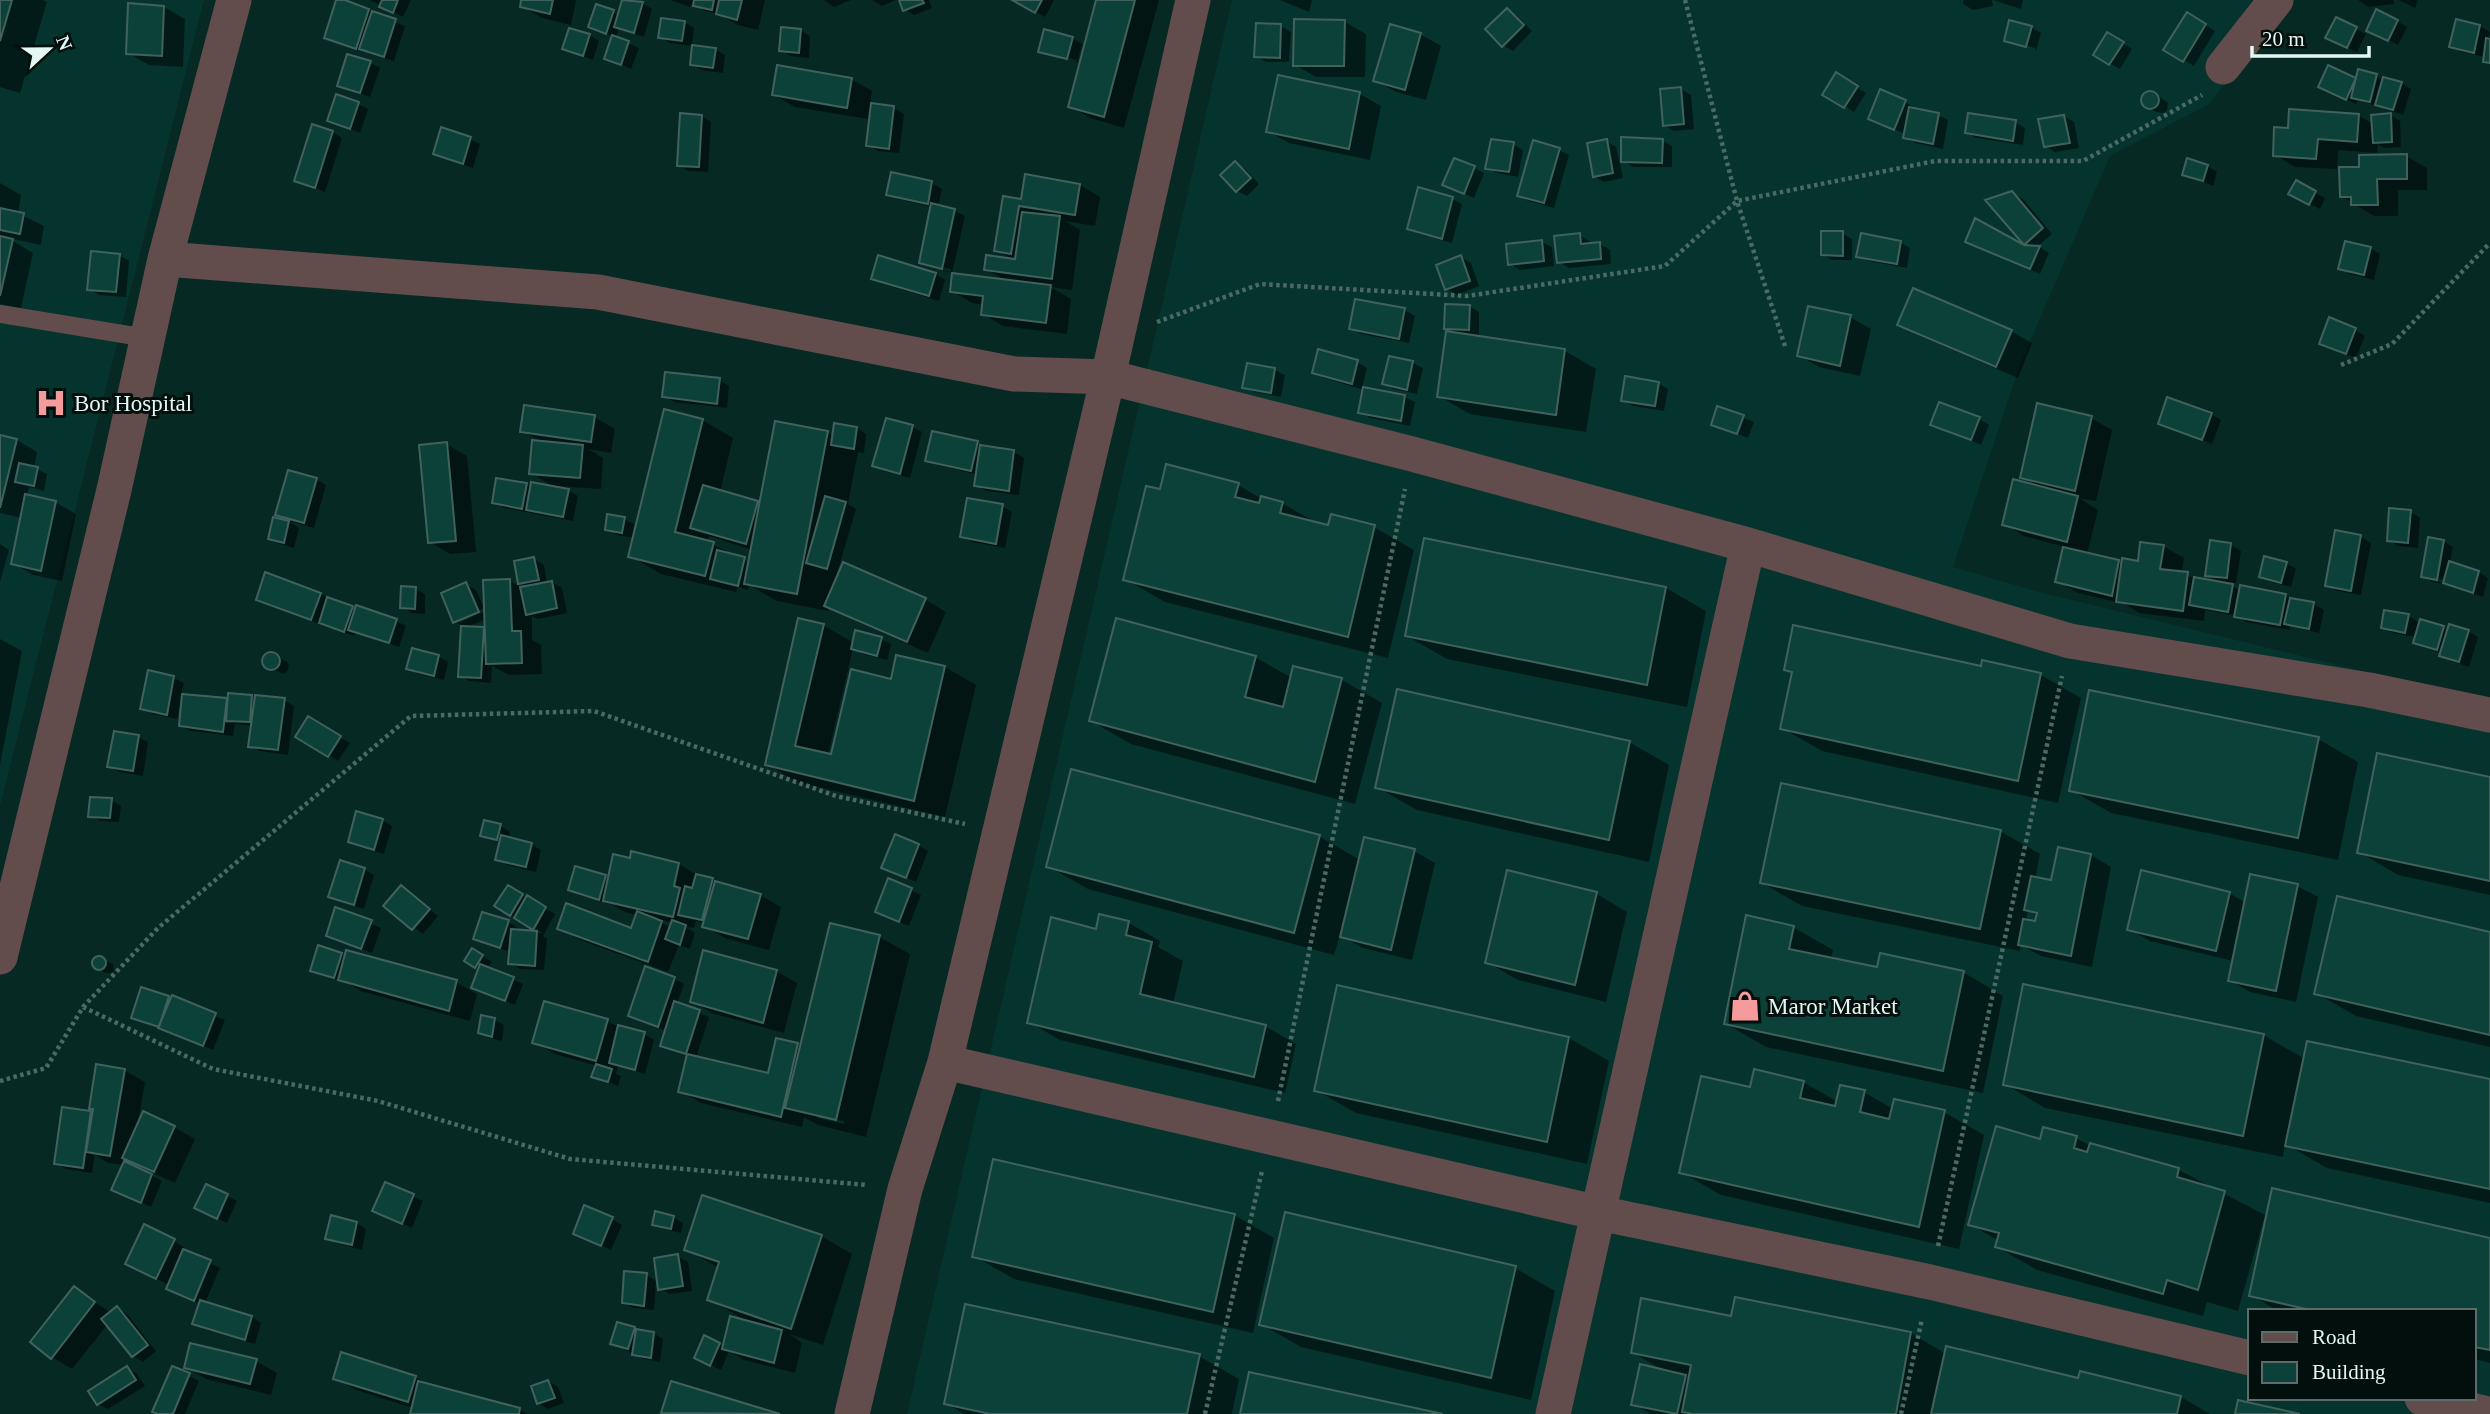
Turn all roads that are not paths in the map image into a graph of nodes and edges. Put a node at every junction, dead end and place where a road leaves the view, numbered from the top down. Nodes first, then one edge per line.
1 (234, 0) edge
2 (1194, 0) edge
3 (2276, 0) edge
4 (2223, 67) road end
5 (165, 259) junction
6 (0, 314) edge
7 (147, 338) junction
8 (1108, 377) junction
9 (1748, 545) junction
10 (2490, 715) edge
11 (0, 957) edge
12 (945, 1062) junction
13 (1599, 1213) junction
14 (2248, 1358) edge
15 (2430, 1400) edge
16 (852, 1414) edge
17 (1553, 1414) edge
18 (2488, 1414) edge

1 - 5 street
2 - 8 street
3 - 4 street
5 - 7 street
5 - 8 street
6 - 7 lane
7 - 11 street
8 - 9 street
8 - 12 street
9 - 10 street
9 - 13 street
12 - 13 street
12 - 16 street
13 - 14 street
13 - 17 street
15 - 18 street

